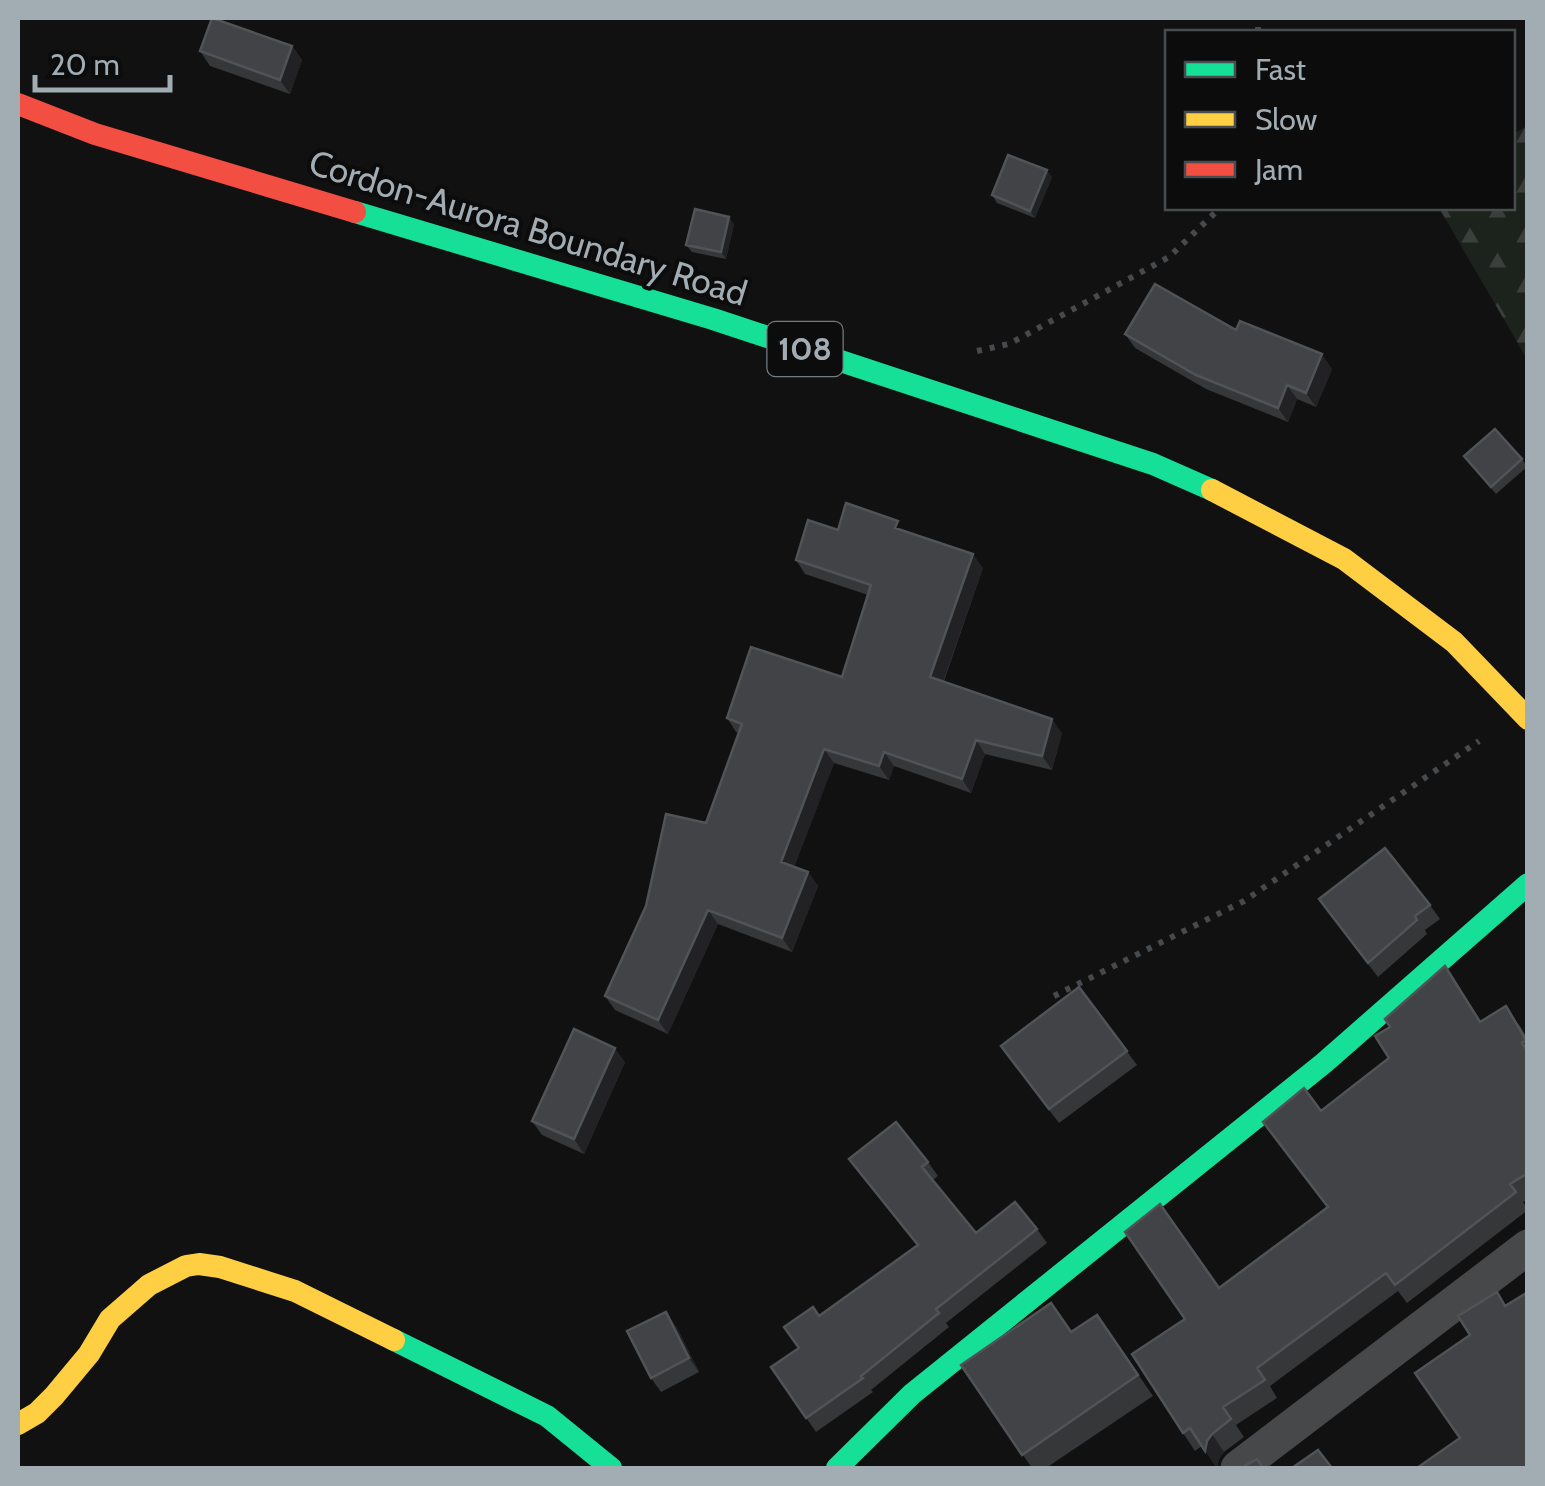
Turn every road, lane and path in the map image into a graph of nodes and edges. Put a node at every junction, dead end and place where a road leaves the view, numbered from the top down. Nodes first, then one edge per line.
1 (18, 104) edge
2 (1218, 210) edge
3 (972, 352) dead end
4 (1524, 716) edge
5 (1528, 884) edge
6 (1054, 996) dead end
7 (1528, 1247) edge
8 (18, 1424) edge
9 (611, 1468) edge
10 (838, 1468) edge
11 (1238, 1468) edge

1 - 4 main road, Cordon-Aurora Boundary Road / 108
2 - 3 path
4 - 6 path
5 - 10 main road
7 - 11 street
8 - 9 main road

